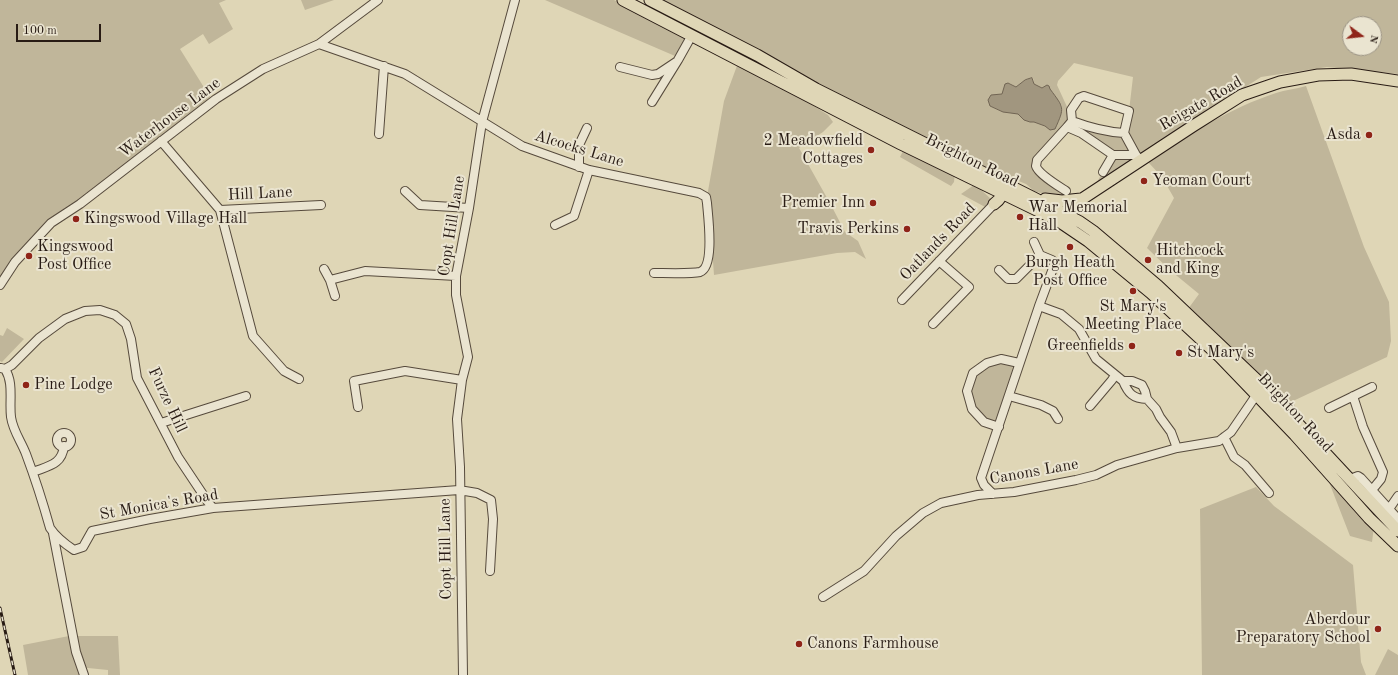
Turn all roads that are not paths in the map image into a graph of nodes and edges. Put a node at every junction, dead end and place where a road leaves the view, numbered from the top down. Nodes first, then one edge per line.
1 (378, 0) edge
2 (515, 0) edge
3 (623, 0) edge
4 (650, 0) edge
5 (692, 35) junction
6 (319, 44) junction
7 (678, 60) junction
8 (384, 66) junction
9 (620, 67) dead end
10 (1398, 81) edge
11 (652, 102) dead end
12 (482, 122) junction
13 (1069, 124) junction
14 (587, 128) dead end
15 (1083, 129) junction
16 (1124, 133) junction
17 (379, 134) dead end
18 (160, 141) junction
19 (1113, 155) junction
20 (1138, 157) junction
21 (579, 167) junction
22 (589, 170) junction
23 (1103, 172) dead end
24 (1001, 182) junction
25 (986, 186) junction
26 (406, 191) dead end
27 (1066, 191) dead end
28 (1003, 193) junction
29 (1034, 198) junction
30 (1082, 199) junction
31 (994, 204) junction
32 (321, 205) dead end
33 (470, 208) junction
34 (220, 210) junction
35 (1062, 219) junction
36 (1080, 222) junction
37 (554, 225) dead end
38 (1034, 242) dead end
39 (1040, 255) junction
40 (939, 261) junction
41 (324, 269) dead end
42 (998, 270) dead end
43 (654, 273) dead end
44 (456, 276) junction
45 (330, 280) junction
46 (0, 285) edge
47 (335, 296) dead end
48 (902, 300) dead end
49 (1039, 306) junction
50 (933, 324) dead end
51 (1019, 363) junction
52 (2, 368) edge
53 (1115, 375) junction
54 (300, 379) dead end
55 (462, 380) junction
56 (1122, 381) junction
57 (1372, 387) dead end
58 (1260, 391) junction
59 (246, 396) dead end
60 (1009, 396) junction
61 (1353, 396) junction
62 (1147, 399) junction
63 (1090, 406) dead end
64 (358, 407) dead end
65 (1330, 408) dead end
66 (1058, 419) dead end
67 (161, 423) junction
68 (999, 427) junction
69 (1224, 437) junction
70 (64, 446) dead end
71 (1177, 448) junction
72 (33, 472) junction
73 (981, 478) junction
74 (1350, 479) junction
75 (459, 490) junction
76 (1372, 490) junction
77 (1269, 493) dead end
78 (993, 494) junction
79 (978, 495) junction
80 (1398, 496) edge
81 (213, 508) junction
82 (1388, 509) junction
83 (1398, 519) edge
84 (1398, 531) edge
85 (53, 533) junction
86 (1398, 546) edge
87 (490, 571) dead end
88 (823, 597) dead end
89 (84, 675) edge
90 (463, 675) edge

1 - 6 street, Waterhouse Lane
2 - 12 street, Copt Hill Lane
3 - 5 highway, Brighton Road
4 - 24 highway, Brighton Road
5 - 7 street
5 - 25 highway, Brighton Road
6 - 8 street, Alcocks Lane
6 - 18 street, Waterhouse Lane
7 - 9 street
7 - 11 street
8 - 12 street, Alcocks Lane
8 - 17 street
10 - 20 highway, Reigate Road
12 - 21 street, Alcocks Lane
12 - 33 street, Copt Hill Lane
13 - 15 street
13 - 16 street
13 - 27 street
14 - 21 street
15 - 16 street
15 - 19 street
16 - 20 street
18 - 34 street, Hill Lane
18 - 46 street, Waterhouse Lane
19 - 20 street
19 - 23 street
20 - 30 highway, Reigate Road
21 - 22 street, Alcocks Lane
22 - 37 street
22 - 43 street, Alcocks Lane
24 - 28 highway
24 - 29 highway, Brighton Road
25 - 28 highway, Brighton Road
25 - 31 highway
26 - 33 street
28 - 31 highway
28 - 35 highway, Brighton Road
29 - 30 highway
29 - 35 highway, Brighton Road
30 - 35 highway, Reigate Road
30 - 36 highway
31 - 40 street, Oatlands Road
32 - 34 street, Hill Lane
33 - 44 street, Copt Hill Lane
34 - 54 street
35 - 36 highway, Brighton Road
35 - 58 highway, Brighton Road
36 - 58 highway, Brighton Road
38 - 39 street
39 - 42 street
39 - 49 street
40 - 48 street, Oatlands Road
40 - 50 street
41 - 45 street
44 - 45 street
44 - 55 street, Copt Hill Lane
45 - 47 street
49 - 51 street
49 - 53 street
51 - 60 street
51 - 68 street
52 - 67 street, Furze Hill
52 - 72 street, St Monica's Road
53 - 56 street
53 - 63 street
55 - 64 street
55 - 75 street, Copt Hill Lane
56 - 62 street
56 - 62 street
57 - 61 street
58 - 69 street, Canons Lane
58 - 74 highway, Brighton Road
58 - 86 highway, Brighton Road
59 - 67 street
60 - 66 street
60 - 68 street
61 - 65 street
61 - 76 street
62 - 71 street
67 - 81 street, Furze Hill
68 - 73 street
69 - 71 street, Canons Lane
69 - 77 street
70 - 72 street
71 - 78 street, Canons Lane
72 - 85 street, St Monica's Road
73 - 78 street
73 - 79 street
74 - 76 street
74 - 84 highway, Brighton Road
75 - 81 street, St Monica's Road
75 - 87 street, St Monica's Road
75 - 90 street, Copt Hill Lane
76 - 82 street
78 - 79 street, Canons Lane
79 - 88 street, Canons Lane
80 - 82 street
81 - 85 street, St Monica's Road
82 - 83 street
85 - 89 street

